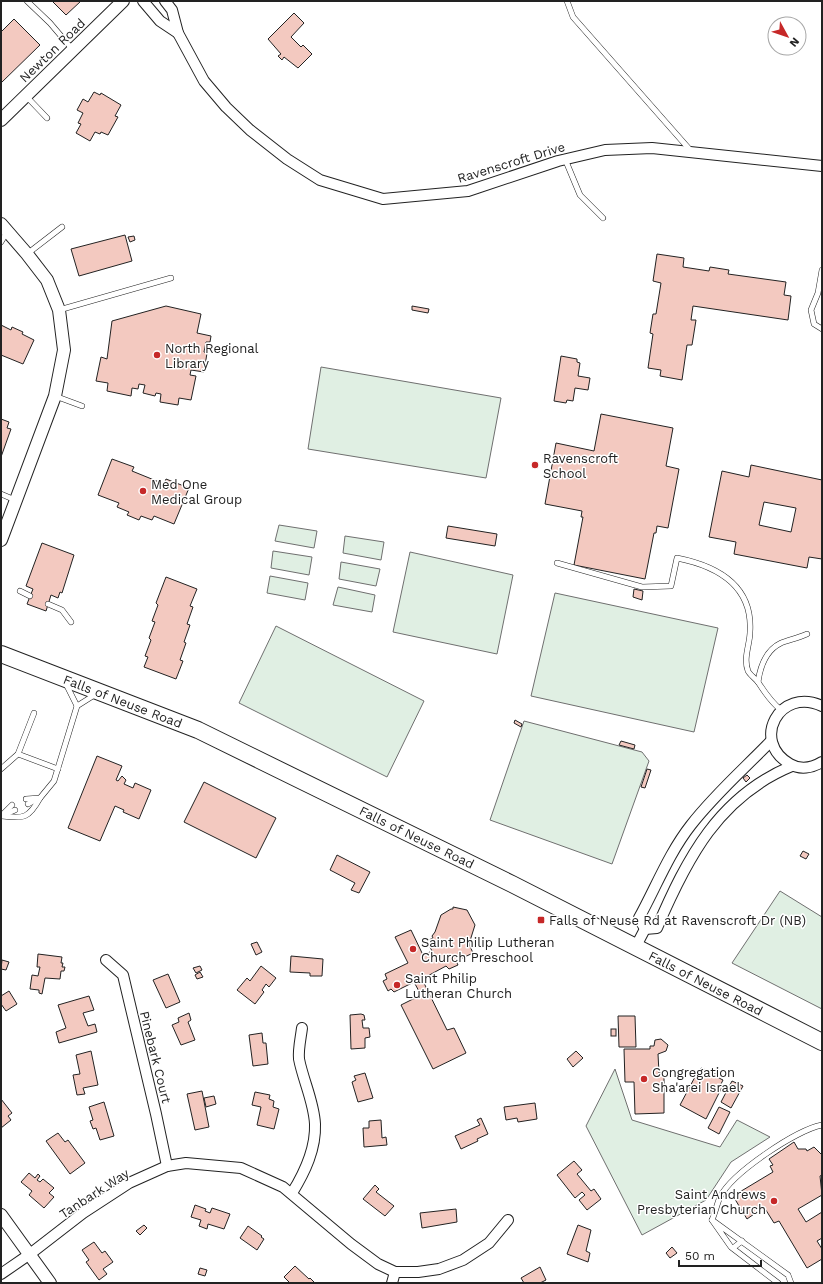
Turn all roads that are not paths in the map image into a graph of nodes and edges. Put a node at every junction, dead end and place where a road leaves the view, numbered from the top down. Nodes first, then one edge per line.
1 (27, 1) edge
2 (123, 1) edge
3 (143, 1) edge
4 (165, 1) edge
5 (567, 1) edge
6 (178, 33) junction
7 (73, 50) junction
8 (26, 96) junction
9 (47, 118) dead end
10 (1, 120) edge
11 (691, 152) junction
12 (565, 159) junction
13 (822, 166) edge
14 (603, 218) dead end
15 (62, 227) dead end
16 (4, 228) edge
17 (1, 242) edge
18 (27, 254) junction
19 (822, 270) edge
20 (172, 278) dead end
21 (59, 310) junction
22 (822, 330) edge
23 (55, 396) junction
24 (82, 406) dead end
25 (1, 494) edge
26 (16, 500) junction
27 (2, 537) edge
28 (557, 563) dead end
29 (20, 591) dead end
30 (30, 596) dead end
31 (48, 604) dead end
32 (71, 622) dead end
33 (807, 634) dead end
34 (1, 654) edge
35 (63, 678) junction
36 (758, 682) junction
37 (100, 692) junction
38 (77, 706) junction
39 (822, 706) edge
40 (781, 710) junction
41 (34, 713) dead end
42 (771, 741) junction
43 (18, 754) junction
44 (822, 762) edge
45 (792, 766) junction
46 (1, 769) edge
47 (58, 769) junction
48 (728, 784) junction
49 (740, 797) junction
50 (40, 798) junction
51 (27, 801) dead end
52 (14, 808) dead end
53 (1, 816) edge
54 (645, 929) junction
55 (635, 948) junction
56 (106, 960) dead end
57 (302, 1028) dead end
58 (822, 1042) edge
59 (822, 1125) edge
60 (167, 1166) junction
61 (292, 1193) junction
62 (1, 1215) edge
63 (508, 1220) dead end
64 (712, 1220) junction
65 (742, 1241) junction
66 (732, 1248) junction
67 (30, 1254) junction
68 (396, 1272) junction
69 (1, 1274) edge
70 (50, 1283) edge
71 (392, 1283) edge
72 (778, 1283) edge
73 (791, 1283) edge

1 - 7 lane
2 - 7 street, Newton Road
3 - 6 street, Ravenscroft Drive
4 - 6 street, Ravenscroft Drive
5 - 11 lane
6 - 12 street, Ravenscroft Drive
7 - 8 street, Newton Road
8 - 9 lane
8 - 10 street, Newton Road
11 - 12 street, Ravenscroft Drive
11 - 13 street, Ravenscroft Drive
12 - 14 lane
15 - 18 lane
16 - 17 lane
16 - 18 street
18 - 21 street
19 - 22 lane
20 - 21 lane
21 - 23 street
23 - 24 lane
23 - 26 street
25 - 26 lane
26 - 27 street
28 - 36 lane
29 - 30 lane
31 - 32 lane
33 - 36 lane
34 - 35 main road, Falls of Neuse Road
35 - 37 main road, Falls of Neuse Road
35 - 38 lane
36 - 40 lane
37 - 38 lane
37 - 55 main road, Falls of Neuse Road
38 - 47 lane
39 - 40 street
40 - 42 street
41 - 43 lane
42 - 45 street
42 - 48 street
43 - 46 lane
43 - 47 lane
44 - 45 street
45 - 49 street
47 - 50 lane
48 - 49 street
48 - 54 street
49 - 54 street
50 - 51 lane
50 - 53 lane
52 - 53 lane
54 - 55 street
55 - 58 main road, Falls of Neuse Road
56 - 60 street, Pinebark Court
57 - 61 street
59 - 64 lane
60 - 61 street, Tanbark Way
60 - 67 street, Tanbark Way
61 - 68 street, Tanbark Way
62 - 67 street
63 - 68 street, Tanbark Way
64 - 65 lane
64 - 66 lane
65 - 66 lane
65 - 73 lane
66 - 72 lane
67 - 69 street, Tanbark Way
67 - 70 street
68 - 71 street

